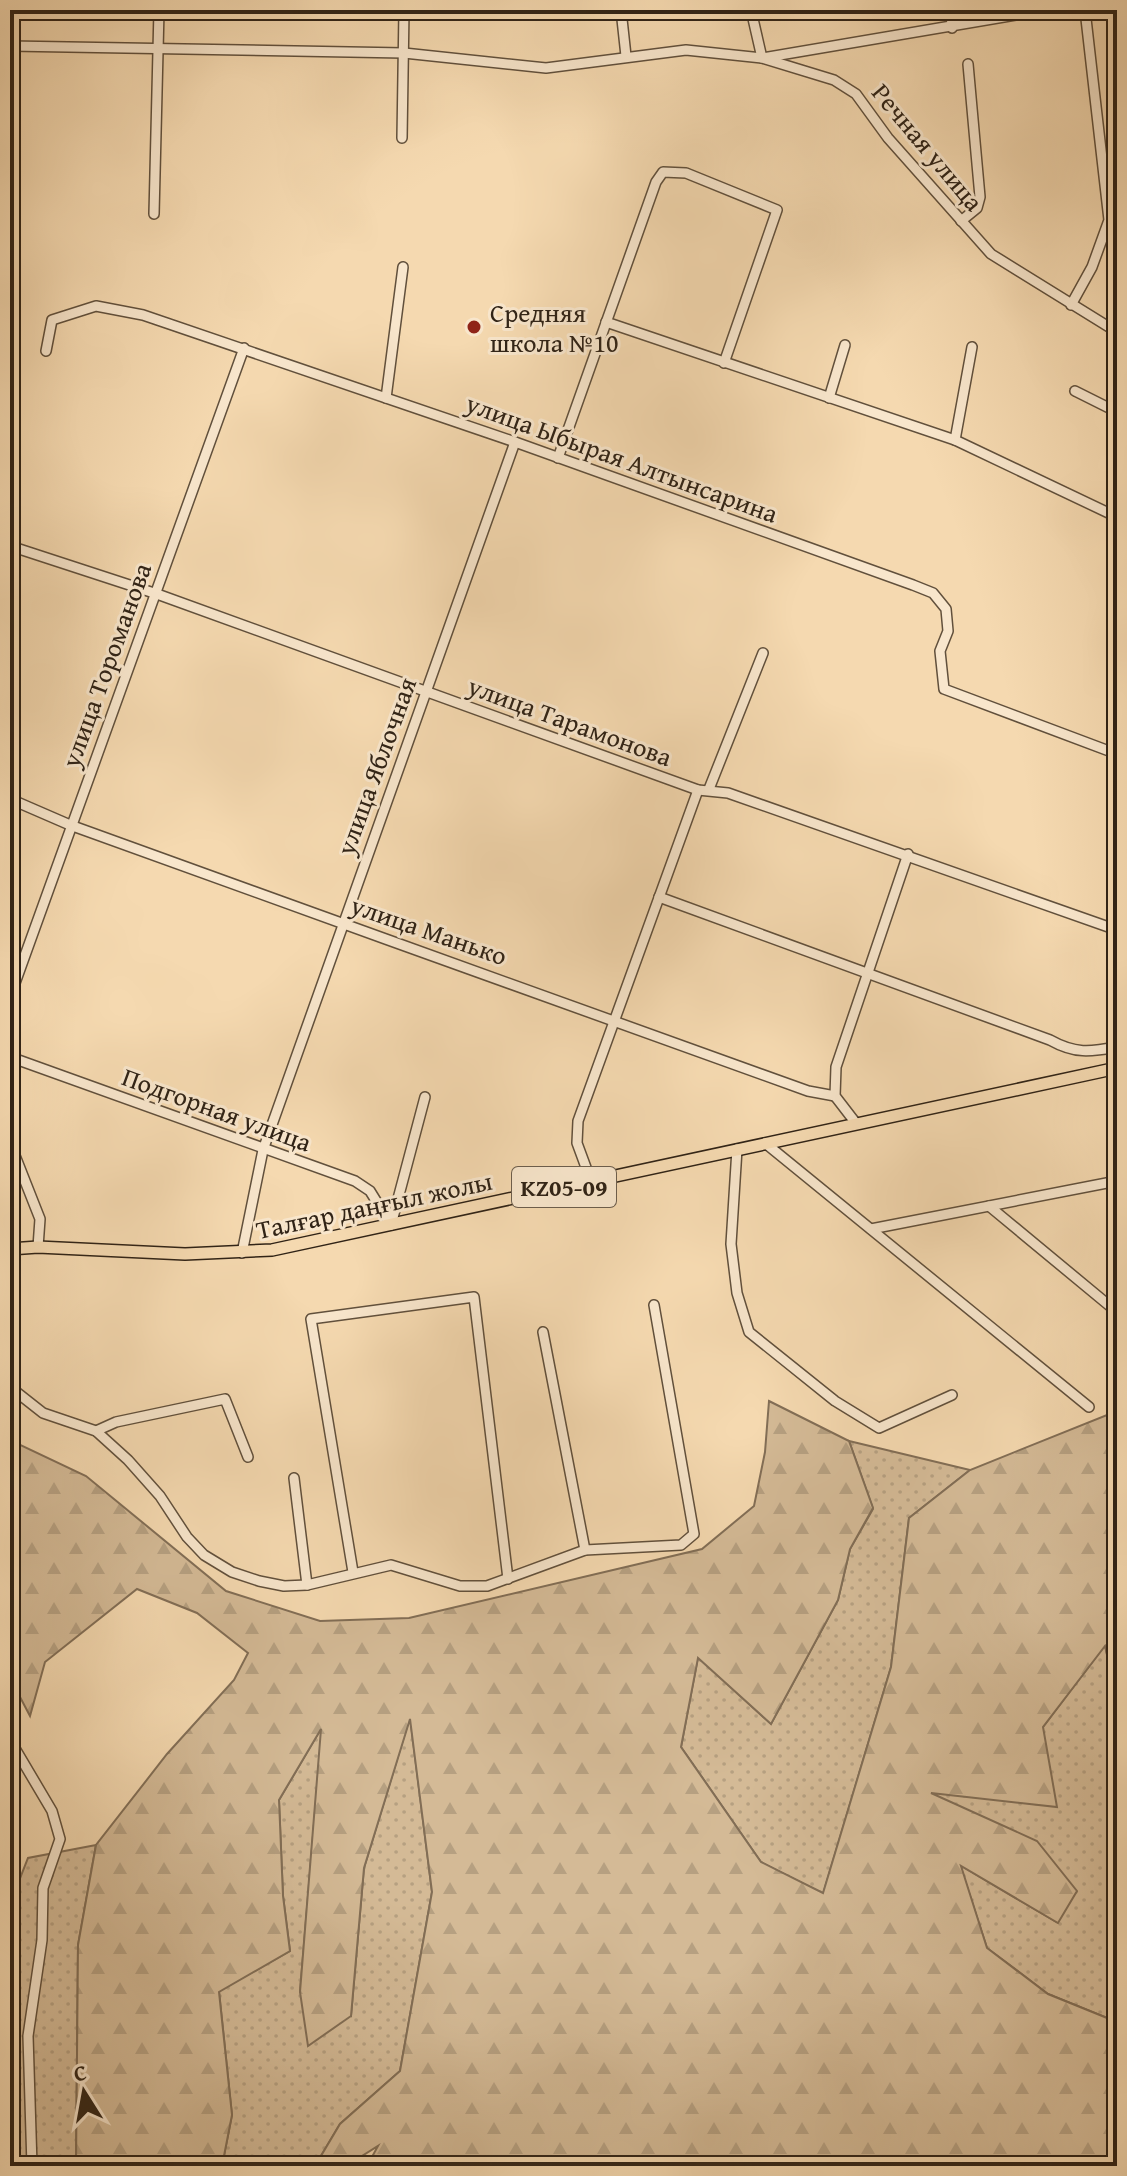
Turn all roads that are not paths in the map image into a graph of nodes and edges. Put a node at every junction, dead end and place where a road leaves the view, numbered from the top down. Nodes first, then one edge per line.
1 (159, 10) edge
2 (404, 10) edge
3 (621, 10) edge
4 (751, 10) edge
5 (951, 10) edge
6 (1045, 10) edge
7 (1085, 10) edge
8 (952, 28) junction
9 (10, 46) edge
10 (158, 48) junction
11 (404, 53) junction
12 (626, 56) junction
13 (762, 58) junction
14 (968, 64) dead end
15 (402, 138) dead end
16 (154, 214) dead end
17 (961, 221) junction
18 (403, 267) dead end
19 (1071, 305) junction
20 (606, 322) junction
21 (1117, 332) edge
22 (845, 345) dead end
23 (972, 347) dead end
24 (244, 348) junction
25 (46, 351) dead end
26 (724, 363) junction
27 (1075, 391) dead end
28 (386, 398) junction
29 (829, 398) junction
30 (1117, 412) edge
31 (955, 440) junction
32 (515, 442) junction
33 (558, 458) junction
34 (1117, 517) edge
35 (10, 546) edge
36 (157, 594) junction
37 (763, 653) dead end
38 (426, 692) junction
39 (1117, 754) edge
40 (709, 789) junction
41 (698, 790) junction
42 (10, 799) edge
43 (70, 825) junction
44 (908, 854) junction
45 (659, 897) junction
46 (342, 923) junction
47 (1117, 930) edge
48 (865, 974) junction
49 (10, 997) edge
50 (614, 1022) junction
51 (1117, 1047) edge
52 (10, 1057) edge
53 (1117, 1068) edge
54 (835, 1096) junction
55 (425, 1097) dead end
56 (855, 1122) junction
57 (10, 1143) edge
58 (765, 1143) junction
59 (737, 1149) junction
60 (263, 1150) junction
61 (591, 1181) junction
62 (1117, 1181) edge
63 (1104, 1184) junction
64 (1117, 1194) edge
65 (989, 1206) junction
66 (391, 1225) junction
67 (871, 1229) junction
68 (38, 1247) junction
69 (10, 1249) edge
70 (242, 1253) junction
71 (654, 1305) dead end
72 (1117, 1312) edge
73 (543, 1332) dead end
74 (10, 1387) edge
75 (952, 1395) dead end
76 (1089, 1407) dead end
77 (96, 1431) junction
78 (248, 1457) dead end
79 (294, 1478) dead end
80 (585, 1550) junction
81 (353, 1572) junction
82 (508, 1579) junction
83 (307, 1585) junction
84 (10, 1740) edge
85 (32, 2166) edge

1 - 10 street
2 - 11 street
3 - 12 street
4 - 13 street
5 - 8 street
6 - 8 street
7 - 19 street
8 - 13 street
9 - 10 street, Речная улица
10 - 11 street, Речная улица
10 - 16 street
11 - 12 street, Речная улица
11 - 15 street
12 - 13 street, Речная улица
13 - 17 street, Речная улица
14 - 17 street
17 - 19 street, Речная улица
18 - 28 street
19 - 21 street, Речная улица
20 - 26 street
20 - 26 street
20 - 33 street
22 - 29 street
23 - 31 street
24 - 25 street, улица Ыбырая Алтынсарина
24 - 28 street, улица Ыбырая Алтынсарина
24 - 36 street, улица Тороманова
26 - 29 street
27 - 30 street
28 - 32 street, улица Ыбырая Алтынсарина
29 - 31 street
31 - 34 street
32 - 33 street, улица Ыбырая Алтынсарина
32 - 38 street, улица Яблочная
33 - 39 street, улица Ыбырая Алтынсарина
35 - 36 street, улица Тарамонова
36 - 38 street, улица Тарамонова
36 - 43 street, улица Тороманова
37 - 40 street
38 - 41 street, улица Тарамонова
38 - 46 street, улица Яблочная
40 - 41 street, улица Тарамонова
40 - 44 street, улица Тарамонова
41 - 45 street
42 - 43 street, улица Манько
43 - 46 street, улица Манько
43 - 49 street, улица Тороманова
44 - 47 street, улица Тарамонова
44 - 48 street
45 - 48 street
45 - 50 street
46 - 50 street, улица Манько
46 - 60 street, улица Яблочная
48 - 51 street
48 - 54 street
50 - 54 street, улица Манько
50 - 61 street
52 - 60 street, Подгорная улица
53 - 56 main road, Талғар даңғыл жолы / KZ05-09
54 - 56 street
55 - 66 street
56 - 58 main road, Талғар даңғыл жолы / KZ05-09
57 - 68 street
58 - 59 main road, Талғар даңғыл жолы / KZ05-09
58 - 67 street
59 - 61 main road, Талғар даңғыл жолы / KZ05-09
59 - 75 street
60 - 66 street, Подгорная улица
60 - 70 street, улица Яблочная
61 - 66 main road, Талғар даңғыл жолы / KZ05-09
62 - 63 street
63 - 64 street
63 - 65 street
65 - 67 street
65 - 72 street
66 - 70 main road, Талғар даңғыл жолы / KZ05-09
67 - 76 street
68 - 69 main road, Талғар даңғыл жолы / KZ05-09
68 - 70 main road, Талғар даңғыл жолы / KZ05-09
71 - 80 street
73 - 80 street
74 - 77 street
77 - 78 street
77 - 83 street
79 - 83 street
80 - 82 street
81 - 82 street
81 - 82 street
81 - 83 street
84 - 85 street

